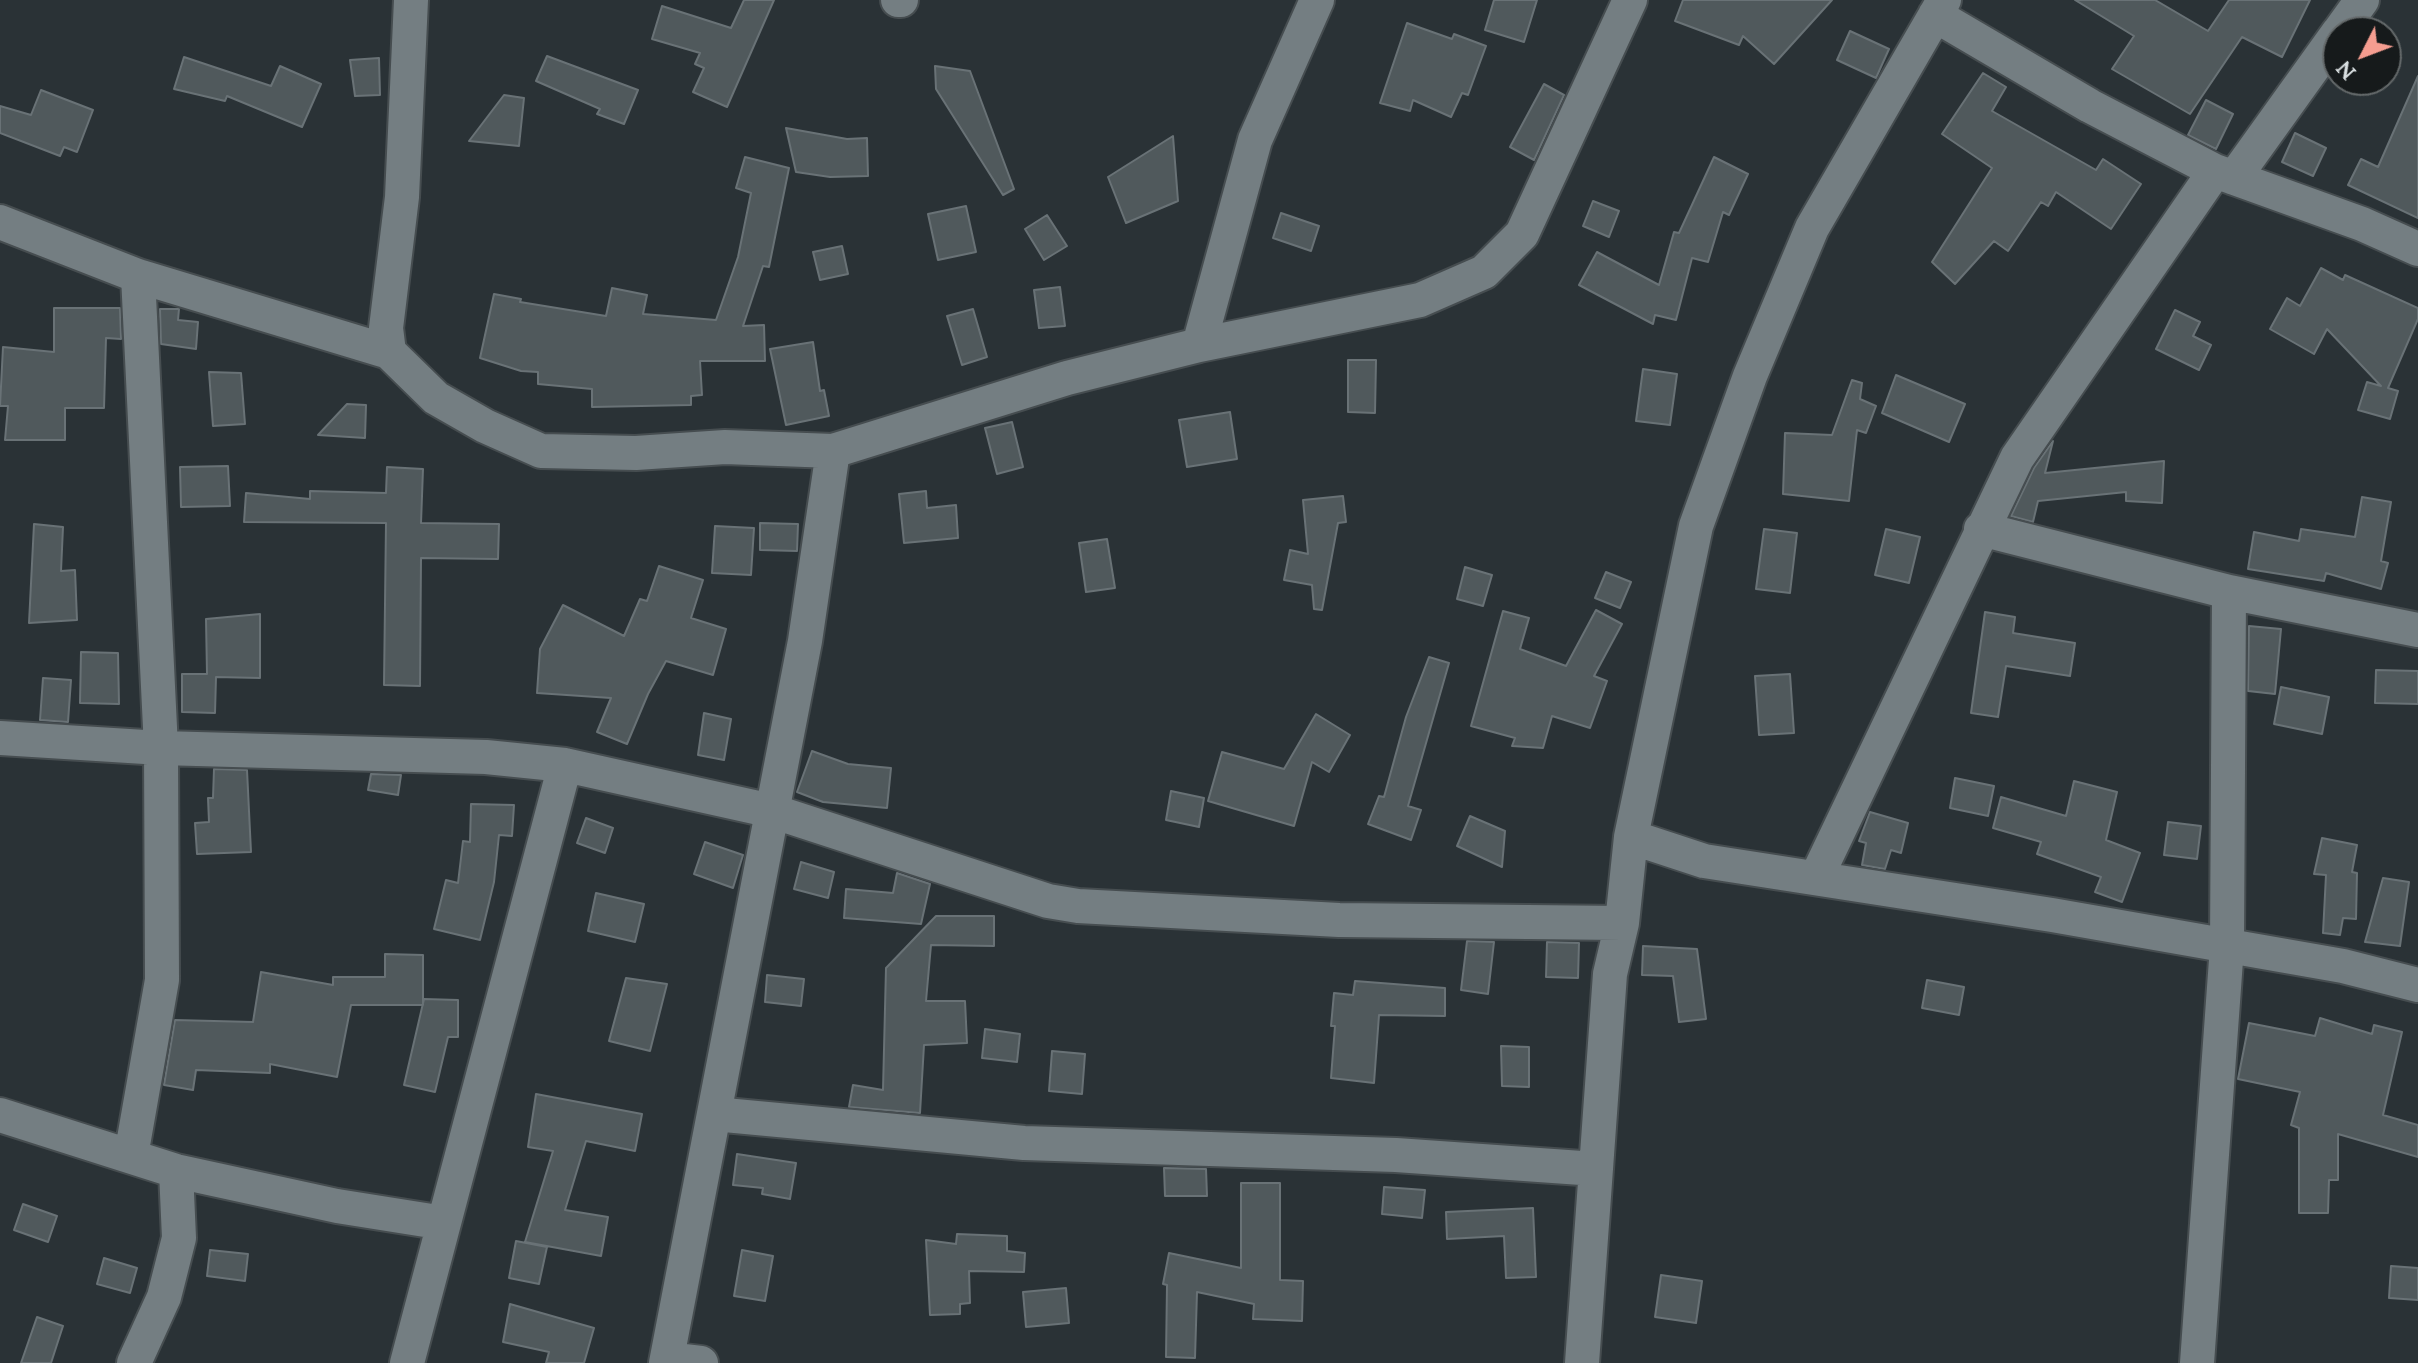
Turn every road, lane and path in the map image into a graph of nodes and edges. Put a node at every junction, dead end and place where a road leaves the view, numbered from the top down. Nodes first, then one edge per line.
1 (411, 0) edge
2 (1317, 0) edge
3 (1630, 0) edge
4 (1940, 8) edge
5 (2322, 52) edge
6 (2225, 175) junction
7 (0, 222) edge
8 (2418, 249) edge
9 (138, 276) junction
10 (1199, 345) junction
11 (389, 352) junction
12 (833, 451) junction
13 (1981, 529) junction
14 (2229, 592) junction
15 (2418, 630) edge
16 (0, 738) edge
17 (161, 748) junction
18 (565, 765) junction
19 (772, 811) junction
20 (1631, 837) junction
21 (1817, 876) junction
22 (1622, 923) junction
23 (2227, 946) junction
24 (2418, 985) edge
25 (714, 1114) junction
26 (0, 1115) edge
27 (131, 1156) junction
28 (1596, 1169) junction
29 (176, 1171) junction
30 (444, 1223) junction
31 (667, 1361) edge
32 (134, 1363) edge
33 (407, 1363) edge
34 (701, 1363) edge
35 (1582, 1363) edge
36 (2197, 1363) edge

1 - 11 street
2 - 10 street
3 - 10 street
4 - 6 street
4 - 20 street
5 - 6 street
6 - 8 street
6 - 13 street
7 - 9 street
9 - 11 street
9 - 17 street
10 - 12 street
11 - 12 street
12 - 19 street
13 - 14 street
13 - 21 street
14 - 15 street
14 - 23 street
16 - 17 street
17 - 18 street
17 - 27 street
18 - 19 street
18 - 30 street
19 - 22 street
19 - 25 street
20 - 21 street
20 - 22 street
21 - 23 street
22 - 28 street
23 - 24 street
23 - 36 street
25 - 28 street
25 - 31 street
26 - 27 street
27 - 29 street
28 - 35 street
29 - 30 street
29 - 32 street
30 - 33 street
31 - 34 street

